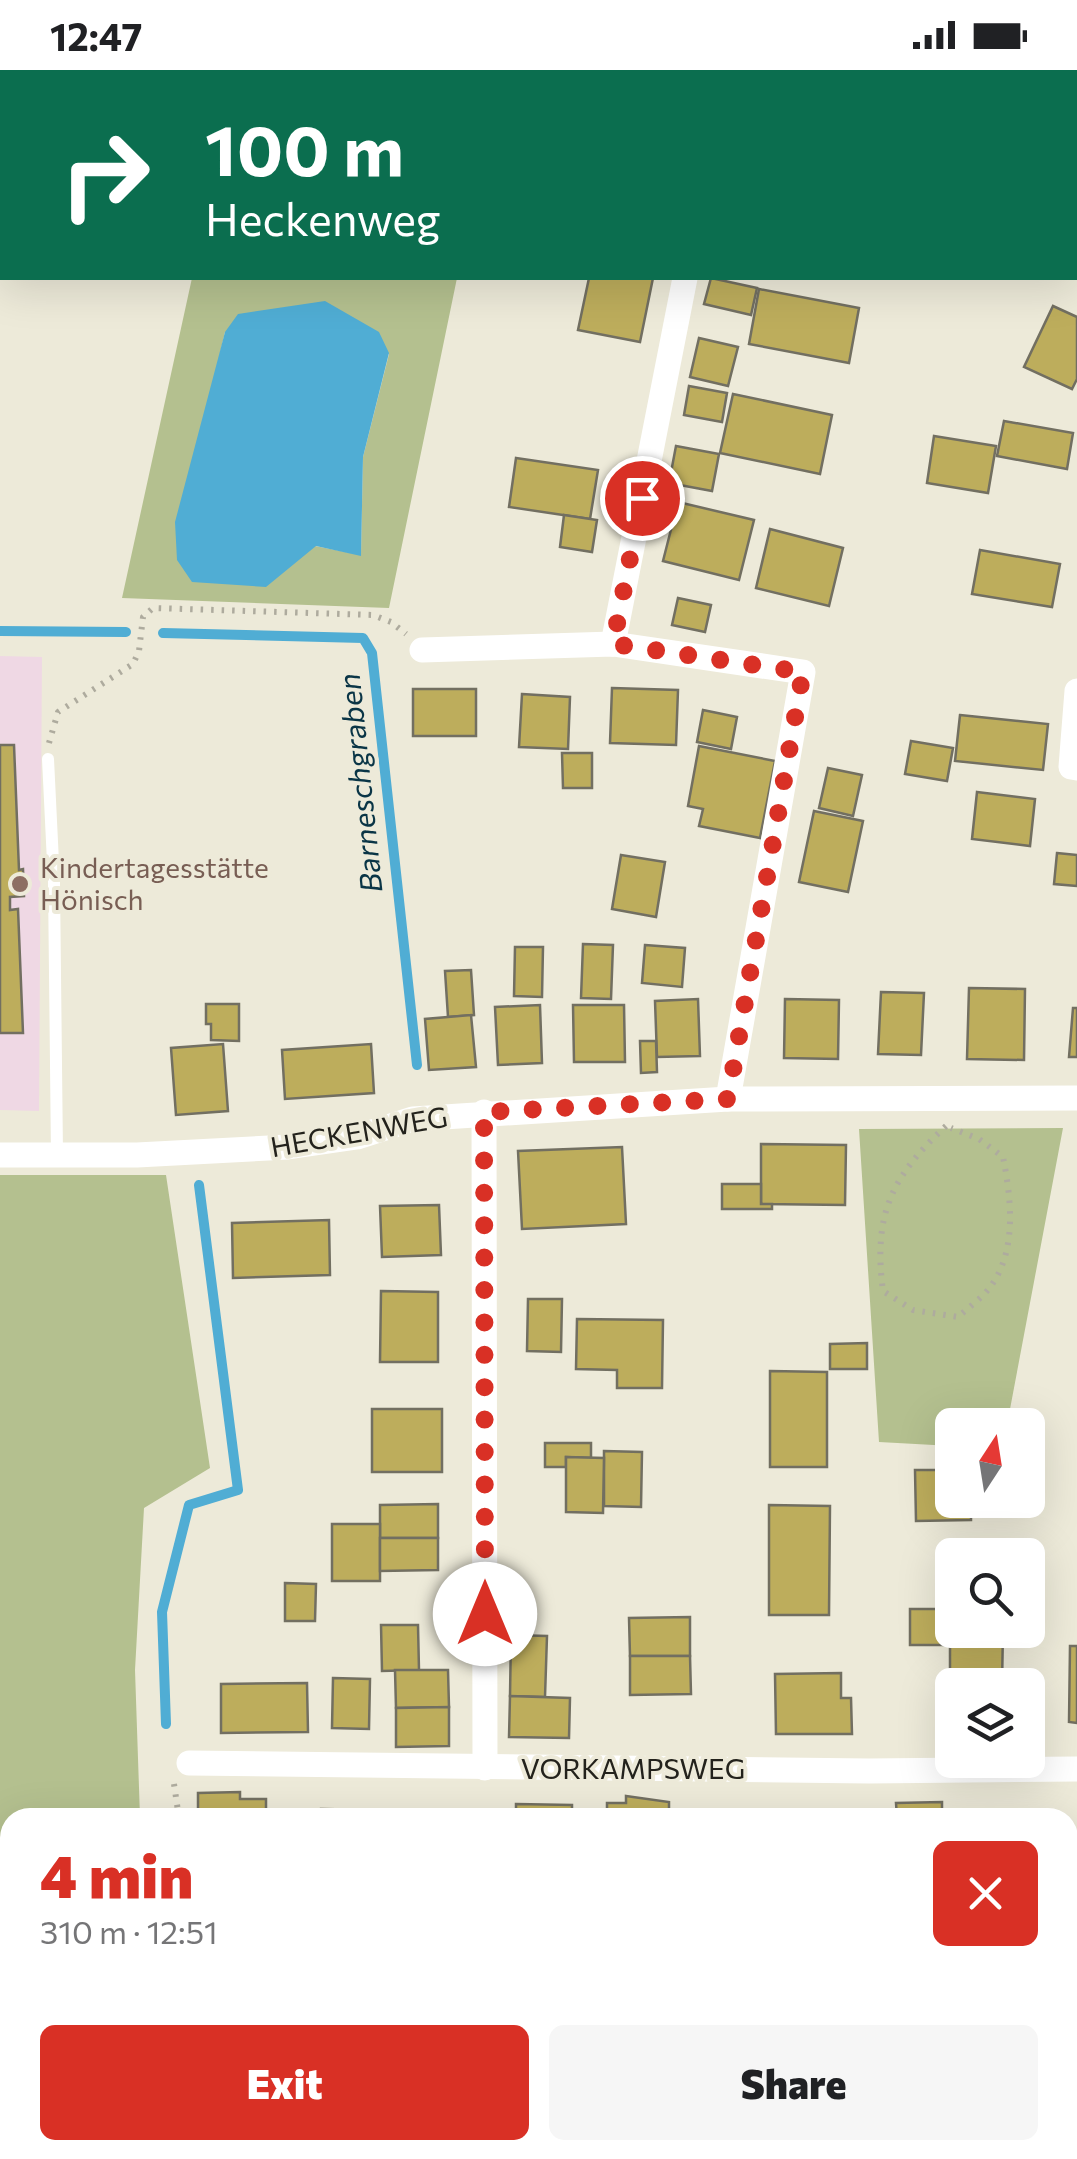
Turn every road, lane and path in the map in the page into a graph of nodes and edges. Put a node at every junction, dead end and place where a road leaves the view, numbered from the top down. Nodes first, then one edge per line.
1 (686, 280) edge
2 (613, 644) junction
3 (422, 650) joint
4 (1077, 691) edge
5 (48, 759) joint
6 (1077, 768) edge
7 (1077, 1098) edge
8 (728, 1099) junction
9 (484, 1112) junction
10 (947, 1113) junction
11 (0, 1155) edge
12 (57, 1155) junction
13 (189, 1763) dead end
14 (485, 1768) junction
15 (1077, 1769) edge

1 - 2 street
2 - 3 street
2 - 8 street
3 - 5 path
4 - 6 street
5 - 12 lane
7 - 10 street, HECKENWEG
8 - 9 street, HECKENWEG
8 - 10 street, HECKENWEG
9 - 12 street, HECKENWEG
9 - 14 street
10 - 10 path
11 - 12 street, HECKENWEG
13 - 14 street, VORKAMPSWEG
14 - 15 street, VORKAMPSWEG

